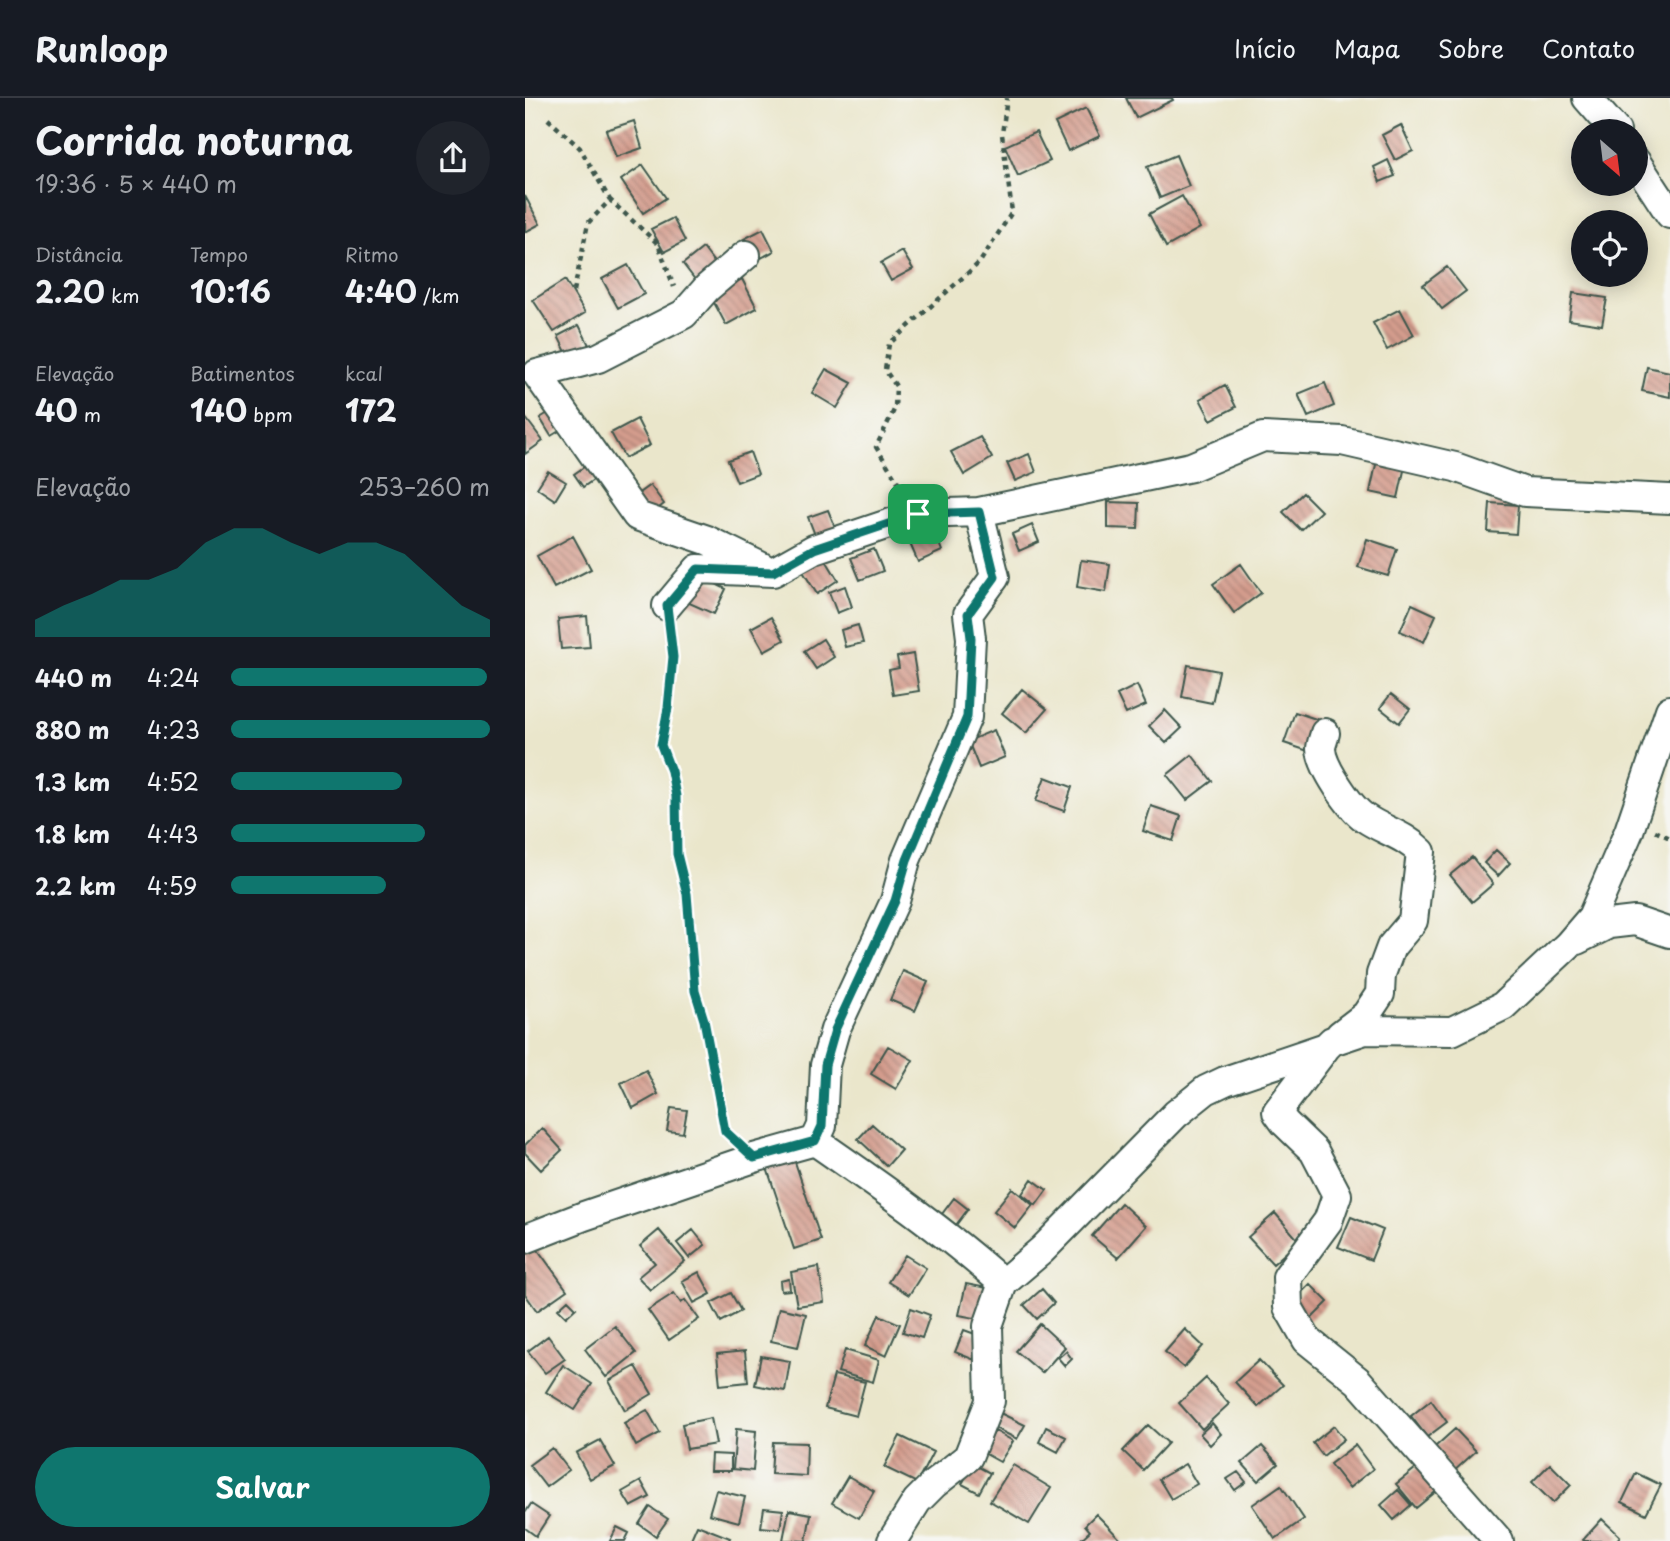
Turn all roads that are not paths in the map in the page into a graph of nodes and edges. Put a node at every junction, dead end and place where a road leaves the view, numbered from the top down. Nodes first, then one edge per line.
1 (1587, 98) edge
2 (1605, 119) edge
3 (1649, 182) edge
4 (1670, 214) edge
5 (746, 255) dead end
6 (531, 375) edge
7 (1670, 499) edge
8 (979, 512) junction
9 (773, 572) junction
10 (667, 606) road end
11 (1670, 710) edge
12 (1325, 733) dead end
13 (1670, 933) edge
14 (1568, 945) junction
15 (1329, 1044) junction
16 (815, 1141) junction
17 (525, 1239) edge
18 (1003, 1283) junction
19 (892, 1541) edge
20 (1499, 1541) edge

1 - 2 street
3 - 4 street
5 - 6 street
6 - 9 street
7 - 8 street
8 - 9 street
8 - 16 street
9 - 10 street
11 - 14 street
12 - 15 street
13 - 14 street
14 - 15 street
15 - 18 street
15 - 20 street
16 - 17 street
16 - 18 street
18 - 19 street

